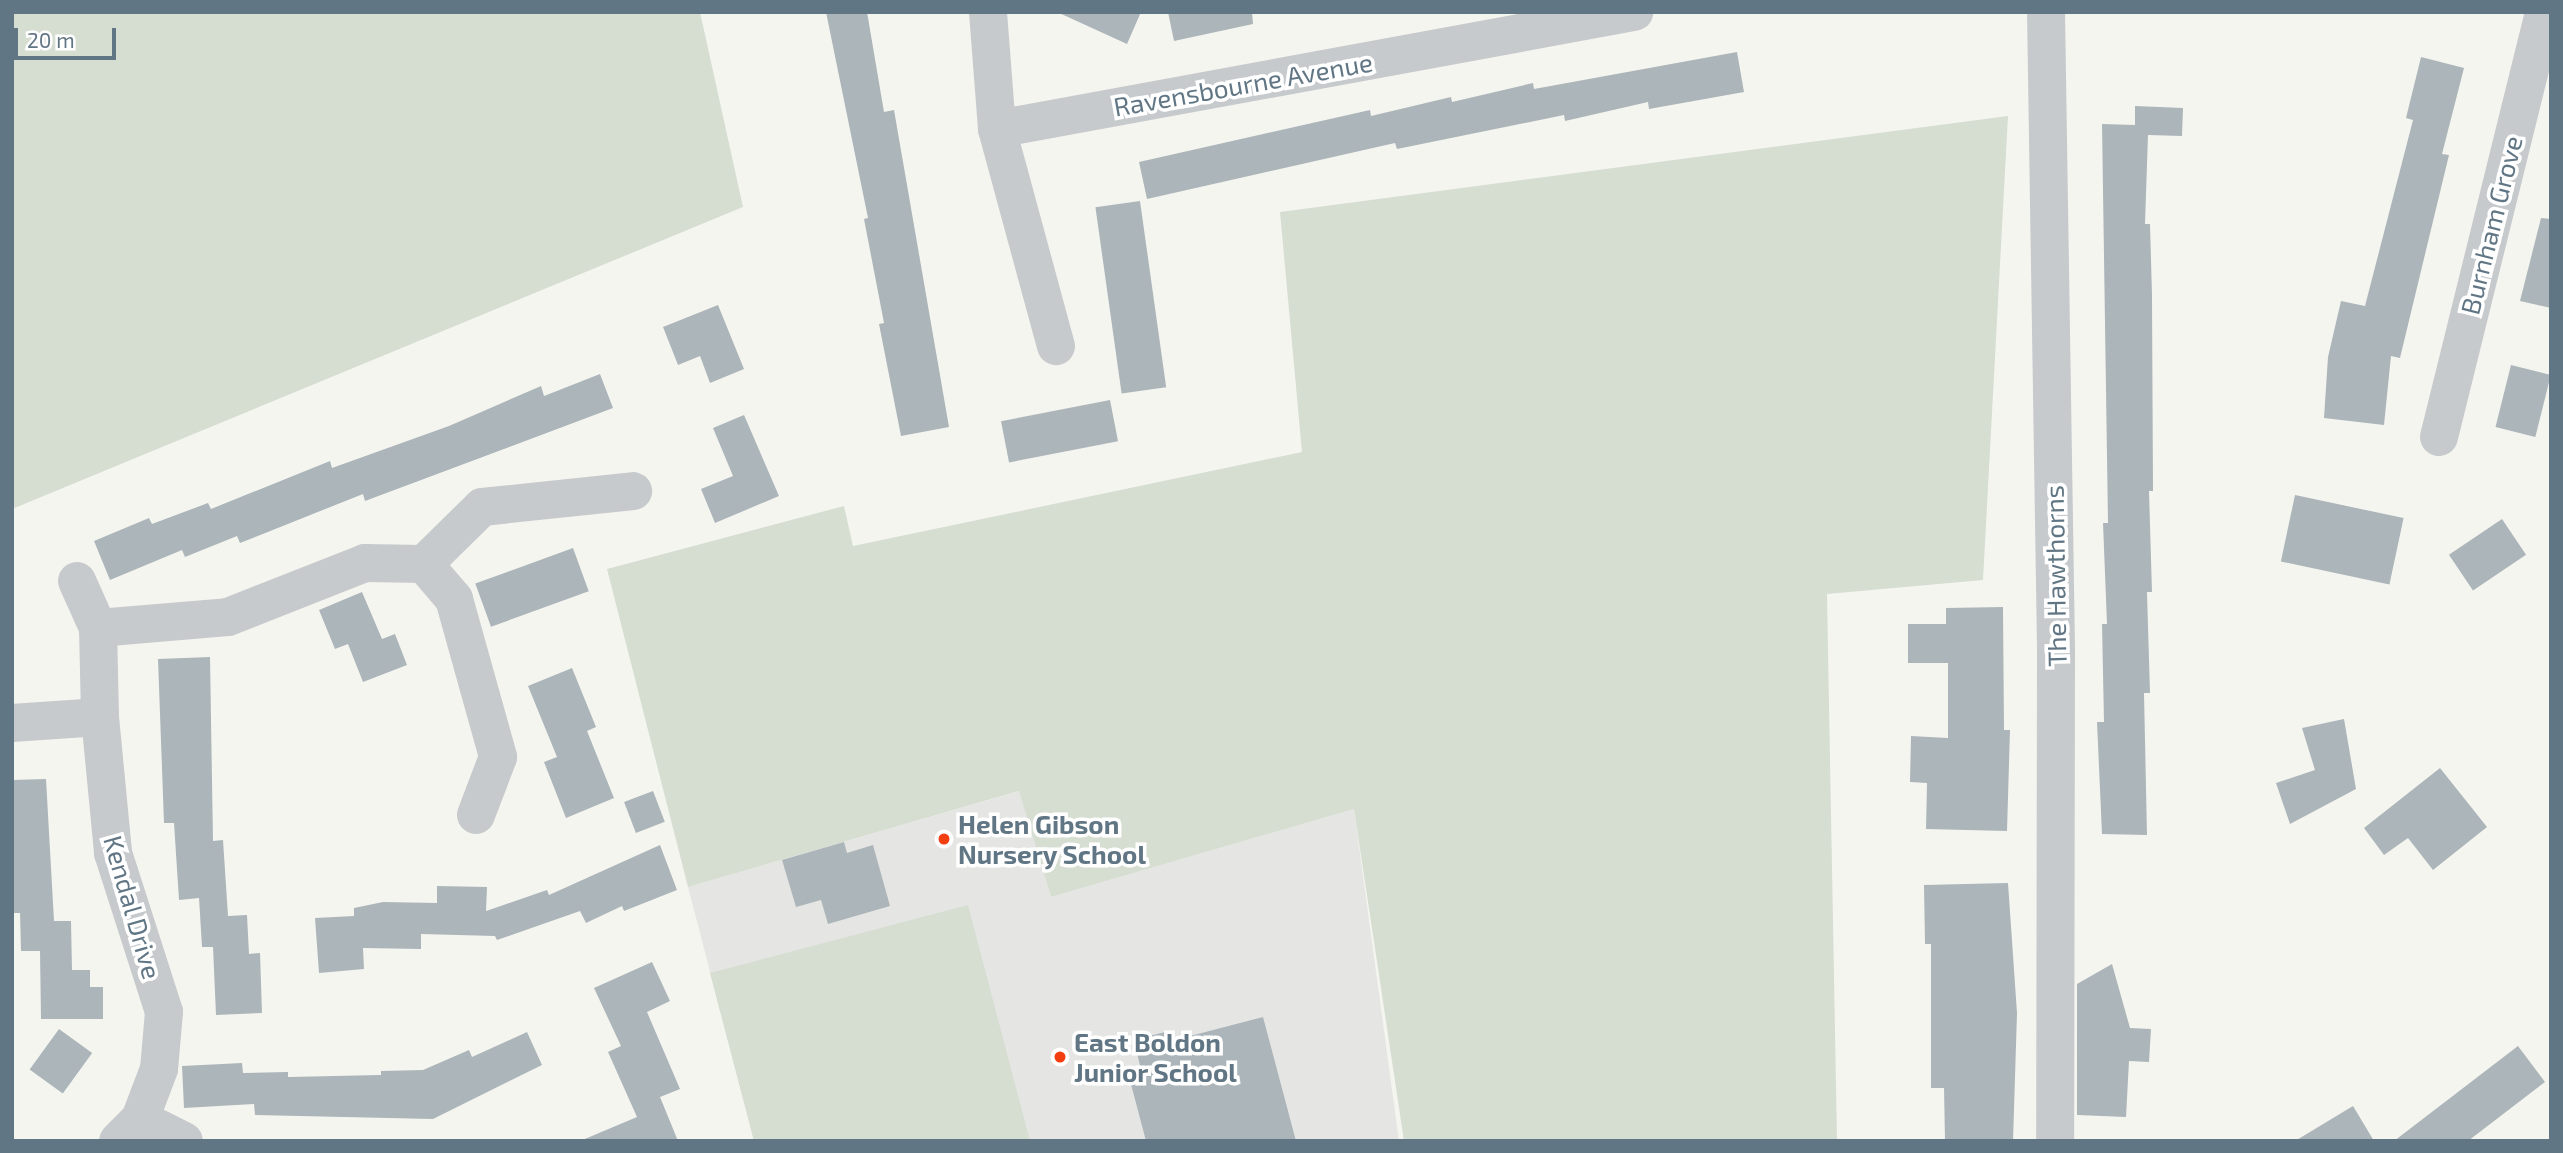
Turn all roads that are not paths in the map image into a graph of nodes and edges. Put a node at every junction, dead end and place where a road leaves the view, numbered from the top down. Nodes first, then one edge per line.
1 (988, 12) edge
2 (1634, 12) edge
3 (2046, 12) edge
4 (2544, 12) edge
5 (1486, 26) edge
6 (997, 129) junction
7 (1056, 346) dead end
8 (2439, 437) dead end
9 (633, 491) dead end
10 (424, 564) junction
11 (76, 580) dead end
12 (98, 628) junction
13 (100, 717) junction
14 (12, 723) edge
15 (476, 815) dead end
16 (129, 1130) edge
17 (184, 1141) edge
18 (2055, 1141) edge

1 - 6 street
2 - 5 street, Ravensbourne Avenue
3 - 18 street, The Hawthorns
4 - 8 street, Burnham Grove
5 - 6 street, Ravensbourne Avenue
6 - 7 street
9 - 10 street
10 - 12 street
10 - 15 street
11 - 12 street, Kendal Drive
12 - 13 street, Kendal Drive
13 - 14 street
13 - 16 street, Kendal Drive
16 - 17 street

